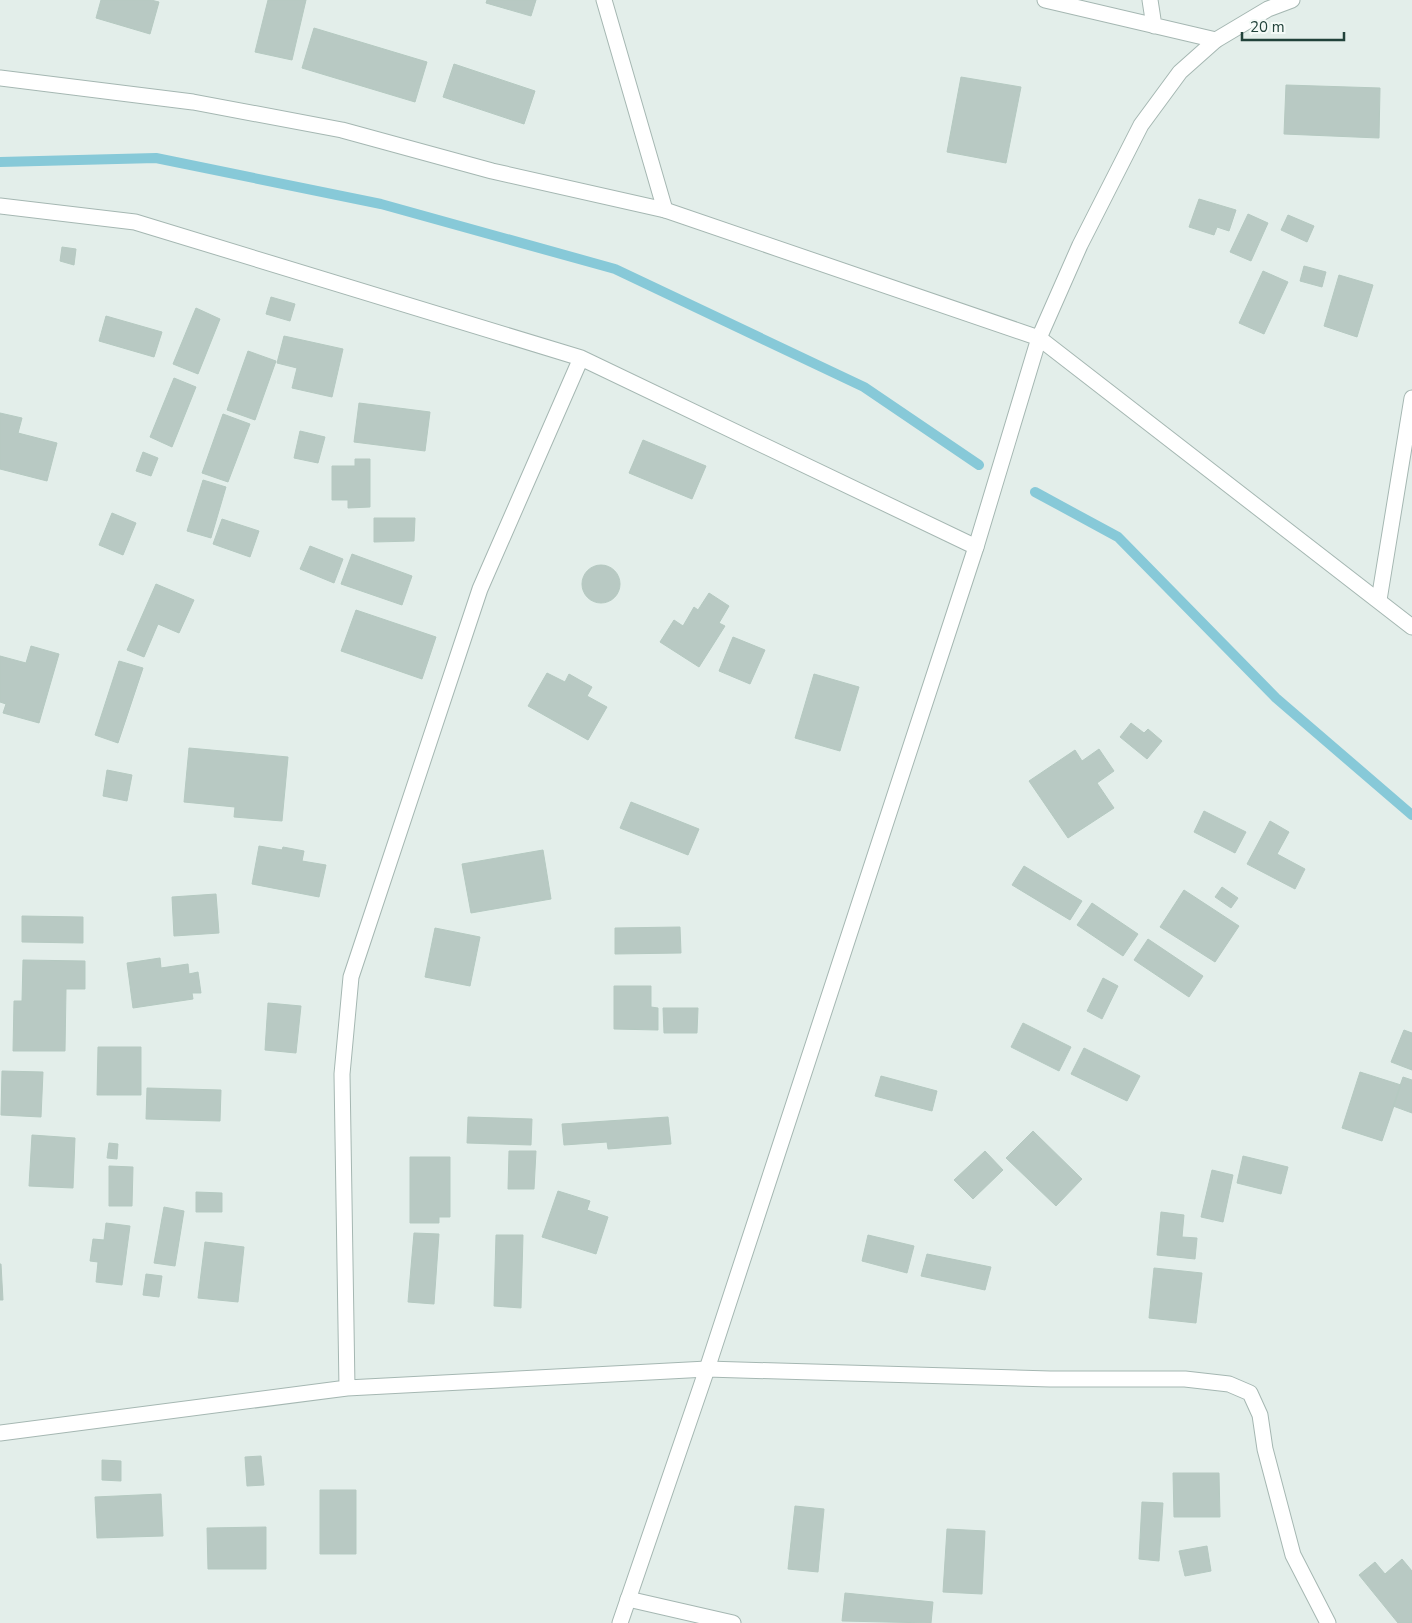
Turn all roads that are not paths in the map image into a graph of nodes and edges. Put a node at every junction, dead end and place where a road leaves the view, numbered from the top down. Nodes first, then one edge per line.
1 (604, 0) edge
2 (1045, 0) edge
3 (1150, 0) edge
4 (1292, 0) edge
5 (1154, 26) junction
6 (1216, 40) junction
7 (0, 78) edge
8 (0, 206) edge
9 (665, 210) junction
10 (1039, 338) junction
11 (581, 358) junction
12 (1412, 398) edge
13 (976, 547) junction
14 (1379, 600) junction
15 (1412, 627) edge
16 (707, 1370) junction
17 (347, 1388) junction
18 (0, 1433) edge
19 (628, 1599) junction
20 (620, 1623) edge
21 (733, 1623) edge
22 (1328, 1623) edge

1 - 9 street
2 - 5 street
3 - 5 street
4 - 6 street
5 - 6 street
6 - 10 street
7 - 9 street
8 - 11 street
9 - 10 street
10 - 13 street
10 - 14 street
11 - 13 street
11 - 17 street
12 - 14 street
13 - 16 street
14 - 15 street
16 - 17 street
16 - 19 street
16 - 22 street
17 - 18 street
19 - 20 street
19 - 21 street

